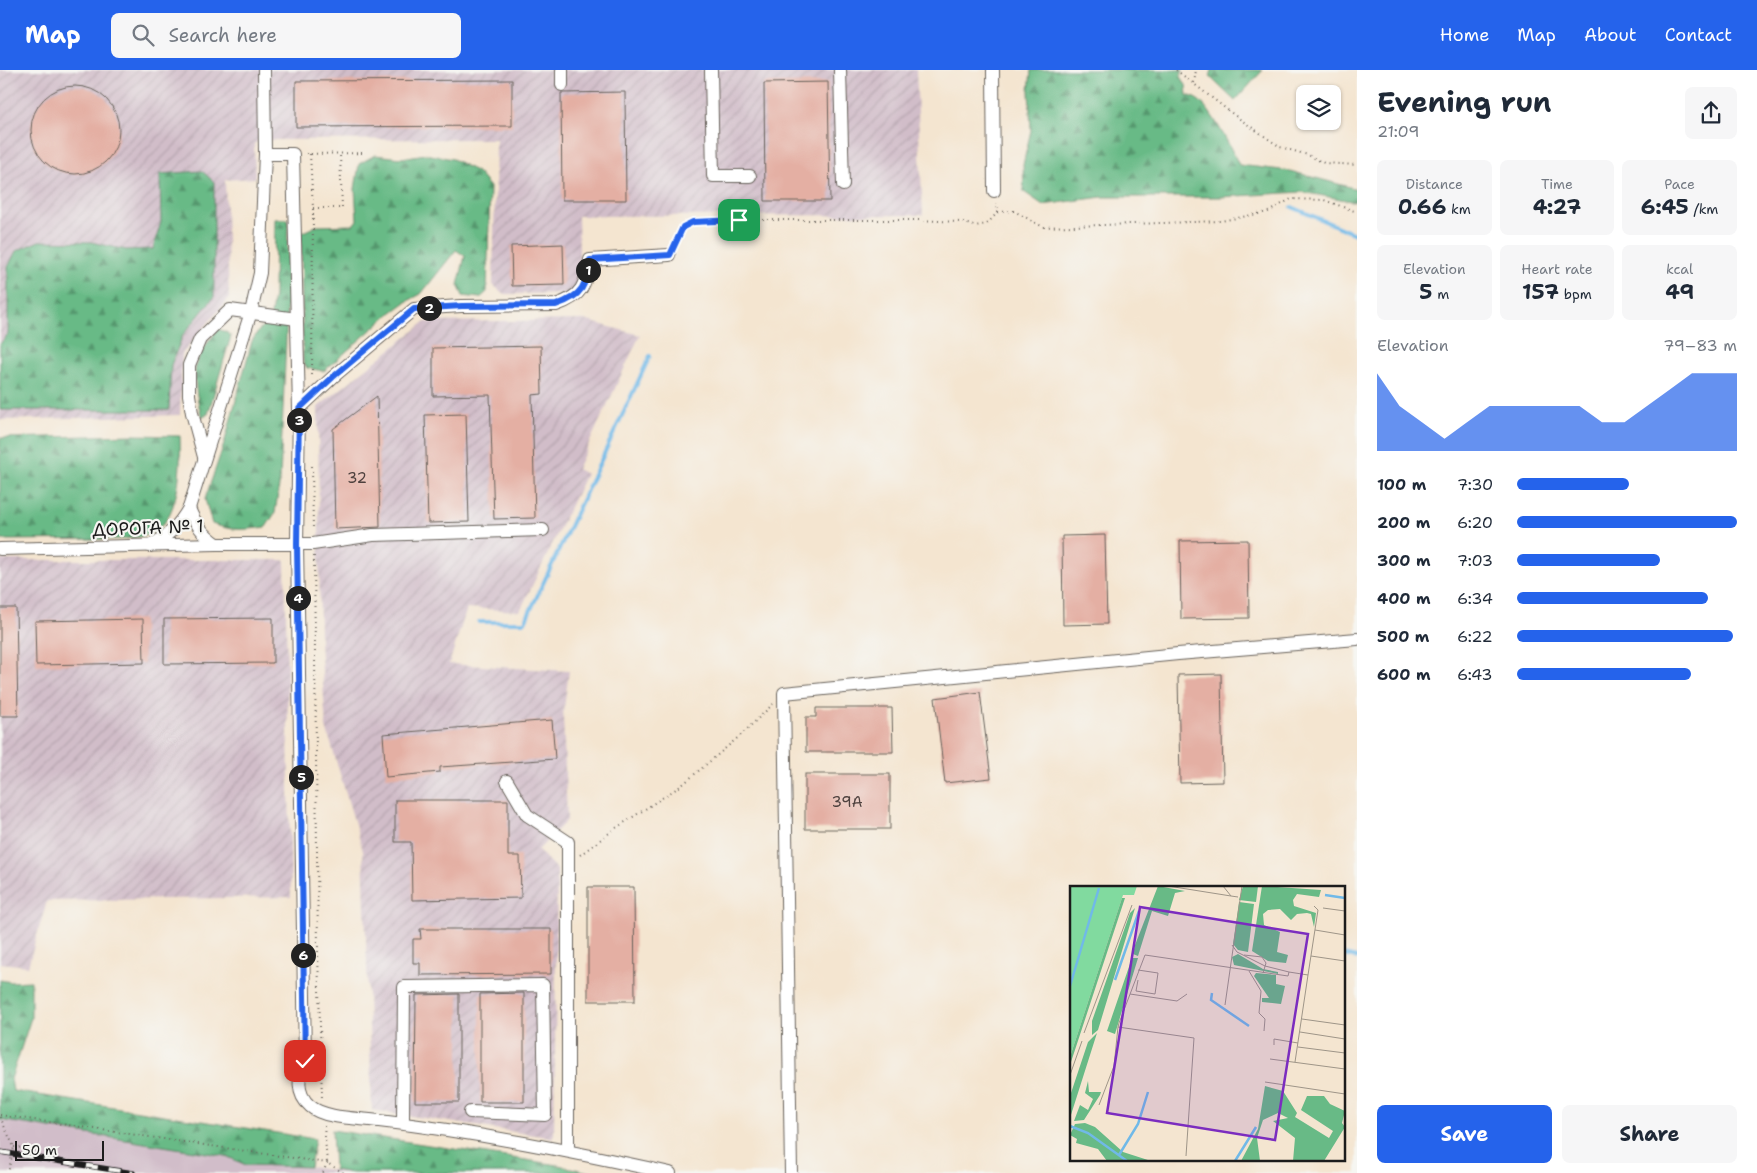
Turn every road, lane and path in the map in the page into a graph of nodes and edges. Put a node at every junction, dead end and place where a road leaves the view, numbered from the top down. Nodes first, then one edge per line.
1 (264, 70) edge
2 (562, 70) edge
3 (711, 70) edge
4 (840, 70) edge
5 (993, 70) edge
6 (1176, 70) edge
7 (1196, 70) edge
8 (1194, 83) junction
9 (562, 85) dead end
10 (366, 153) dead end
11 (265, 154) junction
12 (293, 154) junction
13 (310, 154) junction
14 (340, 154) junction
15 (1357, 165) edge
16 (750, 176) dead end
17 (843, 185) dead end
18 (994, 191) joint
19 (313, 208) junction
20 (998, 212) junction
21 (1357, 212) edge
22 (670, 255) joint
23 (251, 312) junction
24 (297, 319) junction
25 (311, 381) dead end
26 (299, 409) junction
27 (204, 458) junction
28 (311, 458) dead end
29 (189, 508) junction
30 (543, 530) dead end
31 (217, 544) junction
32 (297, 544) junction
33 (313, 544) junction
34 (150, 546) junction
35 (0, 549) edge
36 (1357, 639) edge
37 (784, 693) junction
38 (507, 780) dead end
39 (568, 864) junction
40 (470, 1112) dead end
41 (323, 1114) junction
42 (0, 1116) edge
43 (403, 1123) junction
44 (14, 1147) junction
45 (23, 1148) dead end
46 (568, 1150) junction
47 (327, 1162) junction
48 (8, 1173) edge
49 (323, 1173) edge
50 (344, 1173) edge
51 (670, 1173) edge
52 (792, 1173) edge

1 - 11 street
2 - 9 street
3 - 16 street
4 - 17 street
5 - 18 street
6 - 8 path
7 - 8 path
8 - 15 path
10 - 14 path
11 - 12 street
11 - 23 street
12 - 13 path
12 - 24 street
13 - 14 path
13 - 19 path
14 - 19 path
18 - 20 path
19 - 25 path
20 - 21 path
20 - 22 path
22 - 26 street
23 - 24 street
23 - 27 street
23 - 27 street
24 - 26 street
26 - 32 street
27 - 29 street
28 - 33 path
29 - 31 street
29 - 34 street
30 - 33 street, ДОРОГА № 1
31 - 32 street, ДОРОГА № 1
31 - 34 street, ДОРОГА № 1
32 - 33 street, ДОРОГА № 1
32 - 41 street
33 - 41 path
34 - 35 street, ДОРОГА № 1
36 - 37 street
37 - 39 path
37 - 52 street
38 - 39 street
39 - 46 street
40 - 43 street
41 - 43 street
41 - 47 path
42 - 44 path
42 - 47 path
43 - 46 street
44 - 45 path
44 - 48 path
46 - 51 street
47 - 49 path
47 - 50 path

